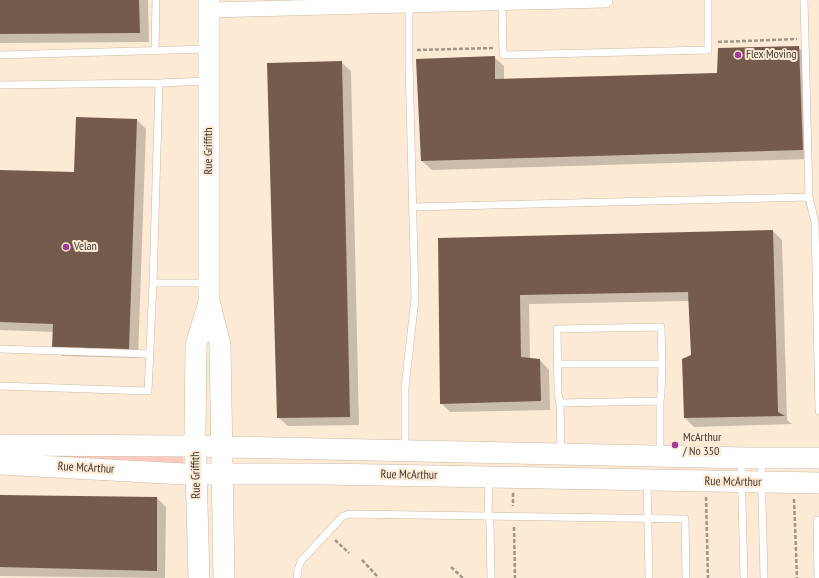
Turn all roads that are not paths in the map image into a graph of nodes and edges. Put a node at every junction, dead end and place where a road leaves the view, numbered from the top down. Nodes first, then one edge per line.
1 (156, 0) edge
2 (605, 0) edge
3 (708, 0) edge
4 (804, 0) edge
5 (502, 3) junction
6 (209, 5) edge
7 (409, 5) junction
8 (209, 49) junction
9 (155, 51) junction
10 (0, 55) edge
11 (209, 81) junction
12 (159, 83) junction
13 (0, 85) edge
14 (809, 197) junction
15 (413, 206) junction
16 (152, 282) junction
17 (209, 292) junction
18 (0, 350) edge
19 (149, 354) junction
20 (558, 364) junction
21 (662, 364) junction
22 (0, 386) edge
23 (660, 401) junction
24 (560, 403) junction
25 (819, 411) edge
26 (0, 445) edge
27 (196, 447) junction
28 (222, 448) junction
29 (405, 451) junction
30 (561, 454) junction
31 (660, 456) junction
32 (751, 458) junction
33 (819, 458) edge
34 (0, 464) edge
35 (222, 473) junction
36 (196, 474) junction
37 (489, 477) junction
38 (647, 480) junction
39 (752, 483) junction
40 (819, 483) edge
41 (488, 517) junction
42 (648, 518) junction
43 (819, 520) edge
44 (199, 578) edge
45 (224, 578) edge
46 (297, 578) edge
47 (491, 578) edge
48 (649, 578) edge
49 (686, 578) edge
50 (744, 578) edge
51 (764, 578) edge
52 (818, 578) edge

1 - 9 lane
2 - 5 street
3 - 5 lane
4 - 14 lane
5 - 7 street
6 - 7 street
6 - 8 street, Rue Griffith
7 - 15 lane
8 - 9 lane
8 - 11 street, Rue Griffith
9 - 10 lane
11 - 12 lane
11 - 17 street, Rue Griffith
12 - 13 lane
12 - 16 lane
14 - 15 lane
14 - 25 lane
15 - 29 lane
16 - 17 lane
16 - 19 lane
17 - 27 street, Rue Griffith
17 - 28 street, Rue Griffith
18 - 19 lane
19 - 22 lane
20 - 21 lane
20 - 21 lane
20 - 24 lane
21 - 23 lane
23 - 24 lane
23 - 31 lane
24 - 30 lane
26 - 27 street, Rue McArthur
27 - 28 street, Rue McArthur
27 - 36 street, Rue Griffith
28 - 29 street, Rue McArthur
28 - 35 street, Rue Griffith
29 - 30 street, Rue McArthur
30 - 31 street, Rue McArthur
31 - 32 street, Rue McArthur
32 - 33 street, Rue McArthur
32 - 39 lane
32 - 39 lane
34 - 36 street, Rue McArthur
35 - 36 street, Rue McArthur
35 - 37 street, Rue McArthur
35 - 45 street, Rue Griffith
36 - 44 street, Rue Griffith
37 - 38 street, Rue McArthur
37 - 41 lane
38 - 39 street, Rue McArthur
38 - 42 lane
39 - 40 street, Rue McArthur
39 - 50 lane
39 - 51 lane
41 - 42 lane
41 - 46 lane
41 - 47 lane
42 - 48 lane
42 - 49 lane
43 - 52 lane

